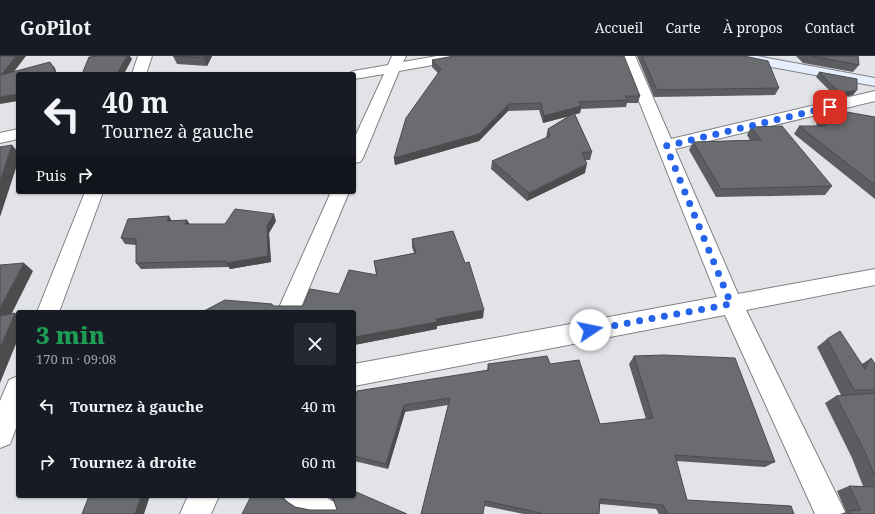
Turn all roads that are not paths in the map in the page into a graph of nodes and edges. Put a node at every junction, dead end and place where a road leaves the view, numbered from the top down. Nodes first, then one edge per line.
1 (145, 56) edge
2 (461, 56) edge
3 (628, 56) edge
4 (734, 56) edge
5 (396, 63) edge
6 (140, 72) edge
7 (356, 74) edge
8 (875, 82) edge
9 (875, 96) edge
10 (16, 134) edge
11 (0, 138) edge
12 (666, 146) junction
13 (356, 153) edge
14 (93, 194) edge
15 (339, 194) edge
16 (875, 277) edge
17 (731, 304) junction
18 (49, 310) edge
19 (289, 310) edge
20 (356, 375) edge
21 (16, 393) edge
22 (0, 435) edge
23 (203, 498) edge
24 (301, 498) edge
25 (195, 514) edge
26 (324, 514) edge
27 (831, 514) edge

1 - 6 street
2 - 5 street
3 - 12 street
4 - 8 main road
5 - 7 street
5 - 13 street
9 - 12 street
10 - 11 street
12 - 17 street
14 - 18 street
15 - 19 street
16 - 17 street
17 - 20 street
17 - 27 street
21 - 22 street
23 - 25 street
24 - 26 street

